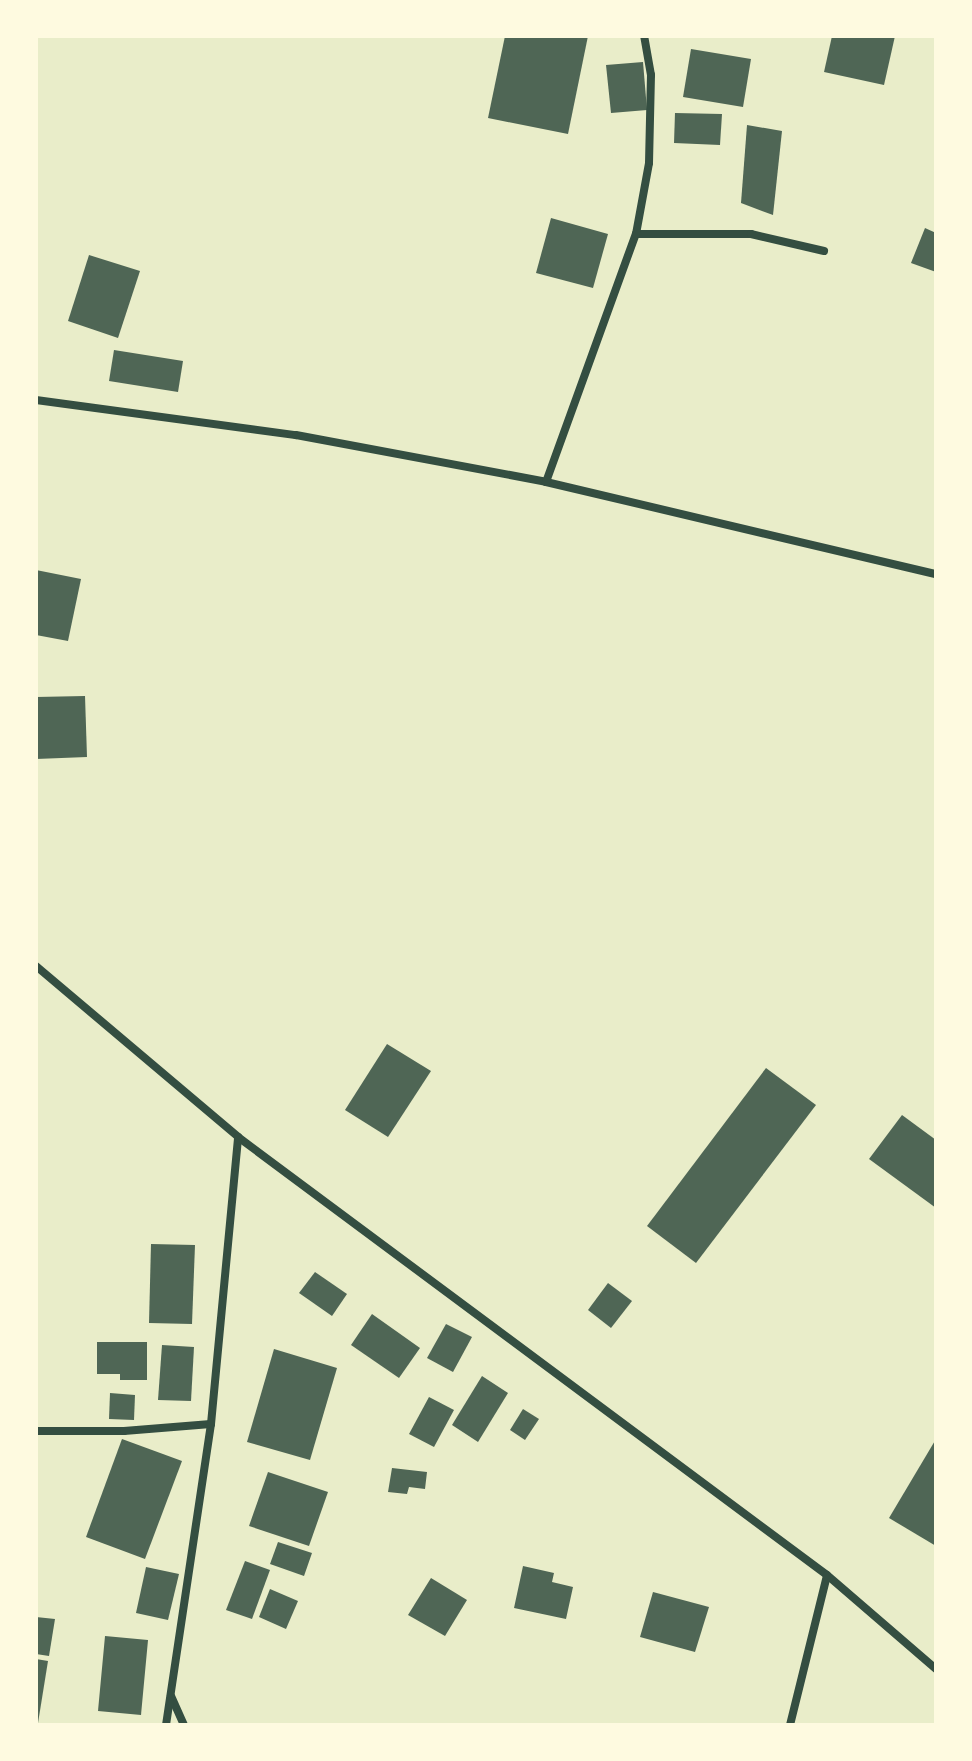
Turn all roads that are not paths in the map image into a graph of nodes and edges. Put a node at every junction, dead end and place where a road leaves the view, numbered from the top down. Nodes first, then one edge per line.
1 (644, 36) edge
2 (636, 234) junction
3 (824, 251) dead end
4 (36, 400) edge
5 (546, 482) junction
6 (936, 574) edge
7 (36, 966) edge
8 (238, 1137) junction
9 (211, 1424) junction
10 (36, 1431) edge
11 (827, 1575) junction
12 (936, 1669) edge
13 (171, 1696) junction
14 (166, 1725) edge
15 (184, 1725) edge
16 (790, 1725) edge

1 - 2 street
2 - 3 street
2 - 5 street
4 - 5 street
5 - 6 street
7 - 8 street
8 - 9 street
8 - 11 street
9 - 10 street
9 - 13 street
11 - 12 street
11 - 16 street
13 - 14 street
13 - 15 street

